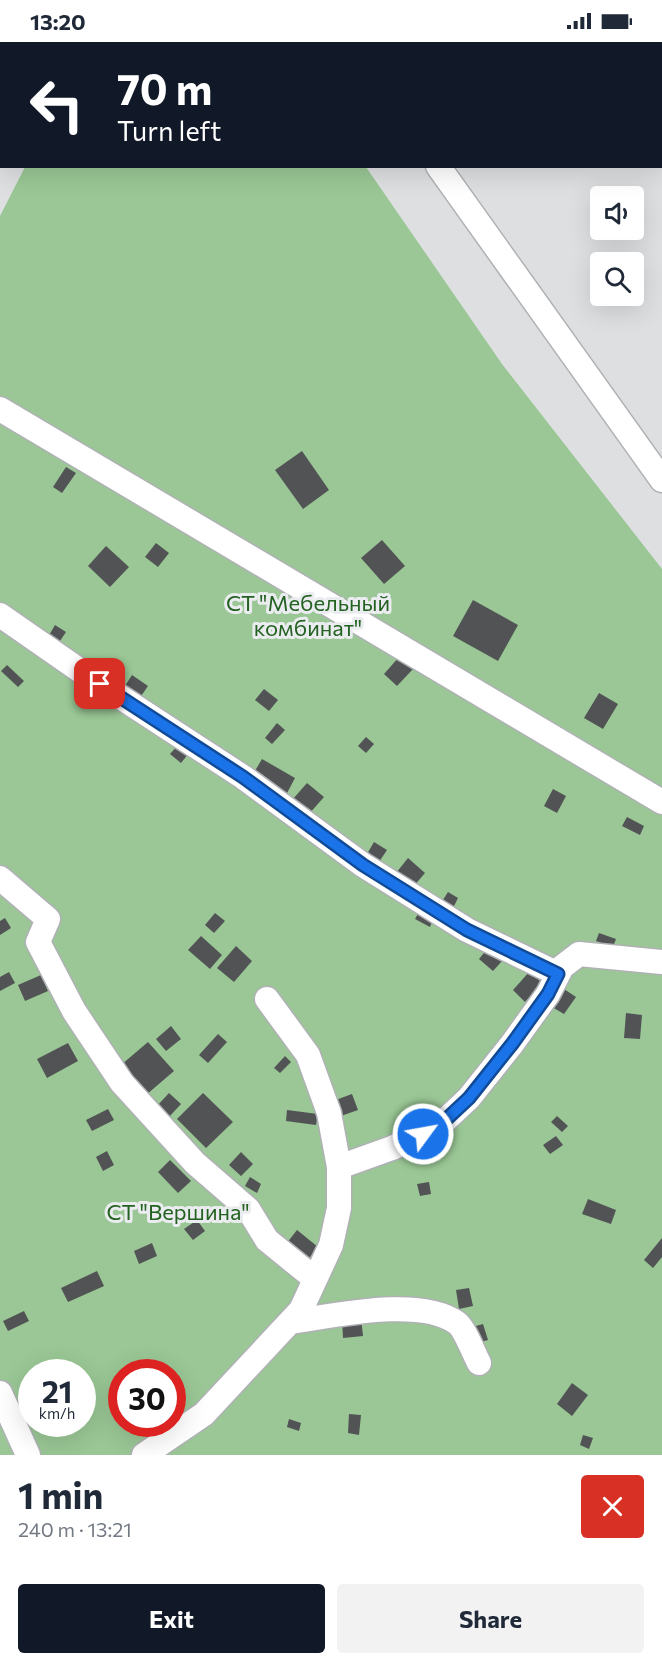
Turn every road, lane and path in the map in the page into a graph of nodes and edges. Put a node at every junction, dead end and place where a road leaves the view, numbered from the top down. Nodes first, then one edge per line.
1 (439, 168) edge
2 (0, 409) edge
3 (662, 480) edge
4 (0, 615) edge
5 (662, 802) edge
6 (0, 878) edge
7 (662, 962) edge
8 (558, 974) junction
9 (267, 999) dead end
10 (339, 1167) junction
11 (315, 1279) junction
12 (290, 1322) junction
13 (479, 1363) dead end
14 (0, 1393) edge
15 (28, 1455) edge
16 (144, 1455) edge

1 - 3 street
2 - 5 street
4 - 8 street
6 - 11 street
7 - 8 street
8 - 10 street
9 - 10 street
10 - 11 street
11 - 12 street
12 - 13 street
12 - 16 street
14 - 15 street

